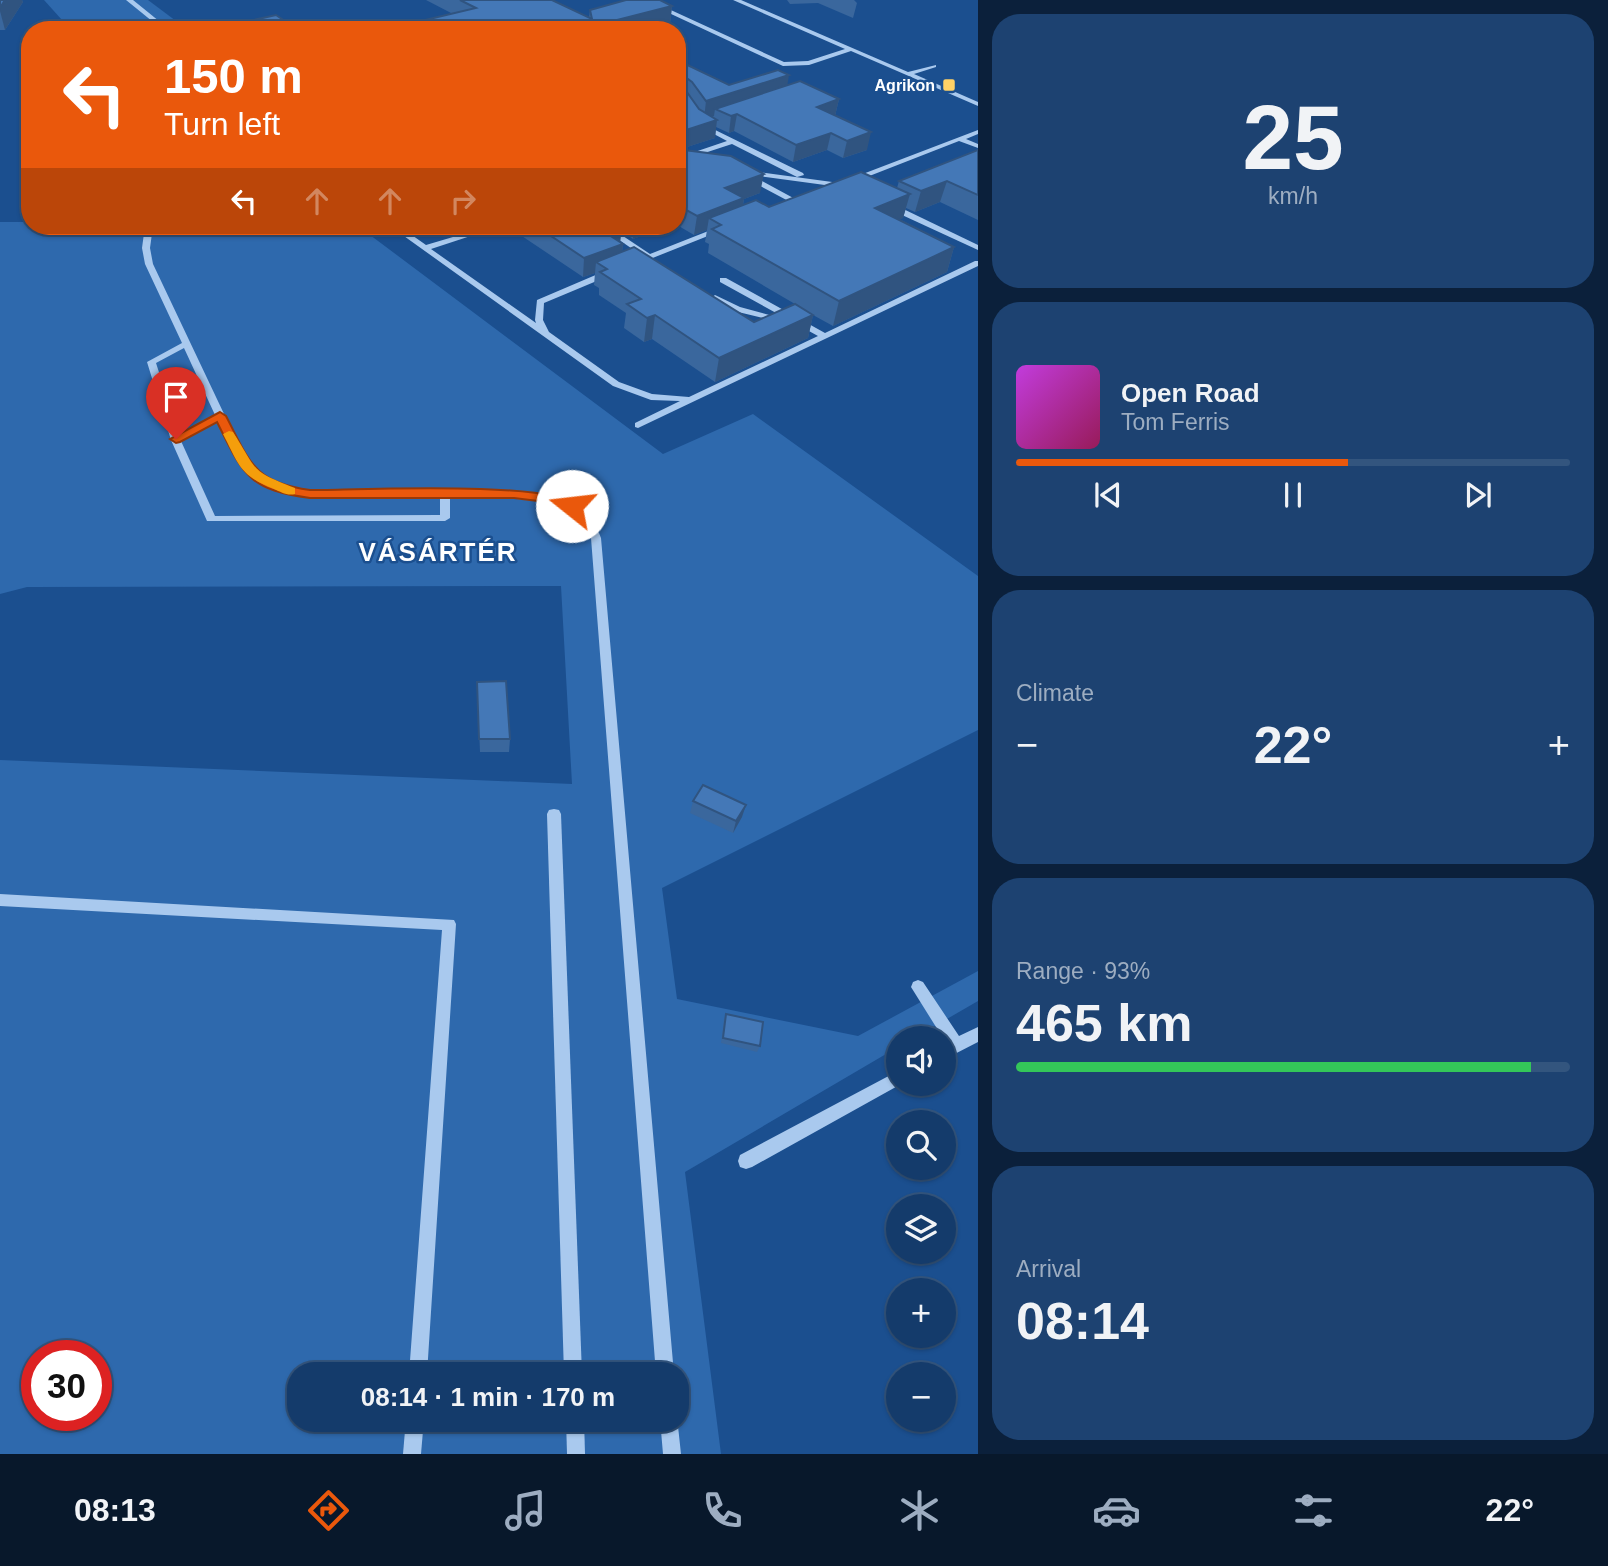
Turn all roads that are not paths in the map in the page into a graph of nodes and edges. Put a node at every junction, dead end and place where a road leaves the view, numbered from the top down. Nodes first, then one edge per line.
1 (129, 0) edge
2 (644, 0) edge
3 (736, 0) edge
4 (156, 21) edge
5 (849, 50) junction
6 (934, 66) dead end
7 (908, 74) junction
8 (978, 104) edge
9 (714, 121) edge
10 (978, 132) edge
11 (960, 139) junction
12 (733, 141) junction
13 (978, 146) edge
14 (686, 160) edge
15 (686, 165) edge
16 (691, 166) edge
17 (809, 180) junction
18 (841, 183) junction
19 (854, 189) edge
20 (818, 192) edge
21 (806, 197) edge
22 (878, 201) edge
23 (794, 202) junction
24 (782, 206) edge
25 (733, 225) edge
26 (148, 235) edge
27 (407, 235) edge
28 (467, 235) edge
29 (616, 235) edge
30 (425, 248) junction
31 (978, 248) edge
32 (649, 257) junction
33 (978, 263) edge
34 (660, 264) edge
35 (625, 267) edge
36 (612, 271) edge
37 (723, 280) dead end
38 (703, 291) edge
39 (797, 321) junction
40 (545, 333) junction
41 (824, 336) junction
42 (186, 344) junction
43 (700, 395) junction
44 (220, 416) junction
45 (638, 425) dead end
46 (176, 439) junction
47 (318, 494) junction
48 (445, 495) junction
49 (317, 519) junction
50 (554, 814) dead end
51 (0, 900) edge
52 (918, 987) dead end
53 (938, 1026) edge
54 (978, 1034) edge
55 (956, 1046) edge
56 (886, 1085) edge
57 (746, 1161) dead end
58 (419, 1362) edge
59 (573, 1362) edge
60 (664, 1362) edge
61 (414, 1432) edge
62 (575, 1432) edge
63 (670, 1432) edge
64 (412, 1454) edge
65 (576, 1454) edge
66 (671, 1454) edge

1 - 4 street
2 - 5 street
3 - 5 street
5 - 7 street
6 - 7 street
7 - 8 street
9 - 12 street
10 - 11 lane
11 - 13 street
11 - 18 lane
12 - 14 street
12 - 17 street
15 - 16 street
17 - 18 street
17 - 23 street
18 - 19 street
18 - 20 lane
21 - 23 lane
22 - 31 street
23 - 24 lane
25 - 32 lane
26 - 42 street
27 - 30 street
28 - 30 street
29 - 32 street
30 - 40 street
32 - 34 street
32 - 35 lane
33 - 41 street
36 - 40 lane
37 - 39 lane
38 - 39 street
39 - 41 lane
40 - 43 street
41 - 43 street
42 - 44 street
42 - 46 street
43 - 45 street
44 - 46 street
44 - 47 street
46 - 49 street
47 - 48 street
47 - 49 street
48 - 49 street
48 - 60 street
50 - 59 street
51 - 58 lane
52 - 53 street
54 - 55 street
56 - 57 street
61 - 64 street
62 - 65 street
63 - 66 street

